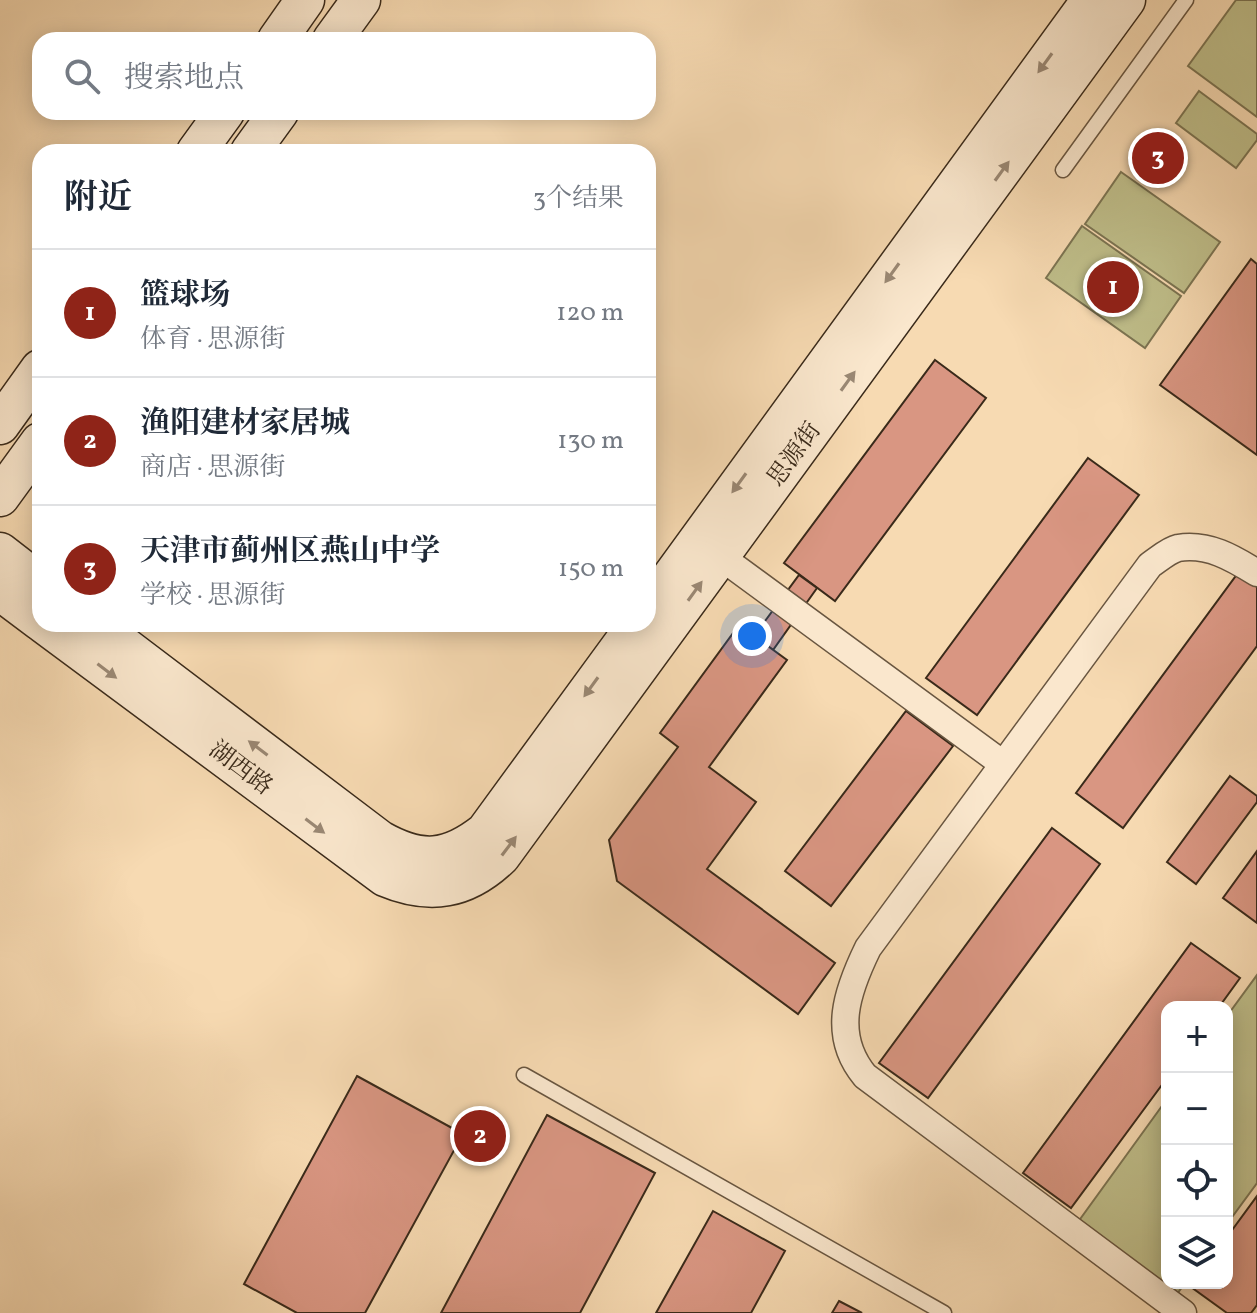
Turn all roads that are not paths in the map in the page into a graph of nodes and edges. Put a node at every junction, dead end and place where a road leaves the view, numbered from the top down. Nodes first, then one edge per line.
1 (305, 0) edge
2 (361, 0) edge
3 (1091, 0) edge
4 (1126, 0) edge
5 (1186, 0) edge
6 (283, 32) edge
7 (338, 32) edge
8 (219, 120) edge
9 (273, 120) edge
10 (202, 144) edge
11 (256, 144) edge
12 (1063, 170) dead end
13 (32, 380) edge
14 (0, 425) edge
15 (32, 453) edge
16 (0, 497) edge
17 (709, 548) junction
18 (0, 552) edge
19 (1257, 573) edge
20 (32, 577) edge
21 (0, 591) edge
22 (656, 601) edge
23 (32, 615) edge
24 (656, 626) edge
25 (55, 632) edge
26 (106, 632) edge
27 (631, 632) edge
28 (652, 632) edge
29 (1003, 764) junction
30 (444, 871) junction
31 (524, 1075) dead end
32 (944, 1313) edge
33 (1183, 1313) edge

1 - 6 street
2 - 7 street
3 -> 17 street, 思源街
17 -> 4 street, 思源街
5 - 12 lane
8 - 10 street
9 - 11 street
13 - 14 street
15 - 16 street
17 - 22 street, 思源街
24 -> 17 street, 思源街
17 - 29 street
18 - 20 street
19 - 29 street
21 - 23 street, 湖西路
25 -> 30 street, 湖西路
30 -> 26 street, 湖西路
27 -> 30 street
30 -> 28 street, 思源街
29 - 33 street
31 - 32 lane

